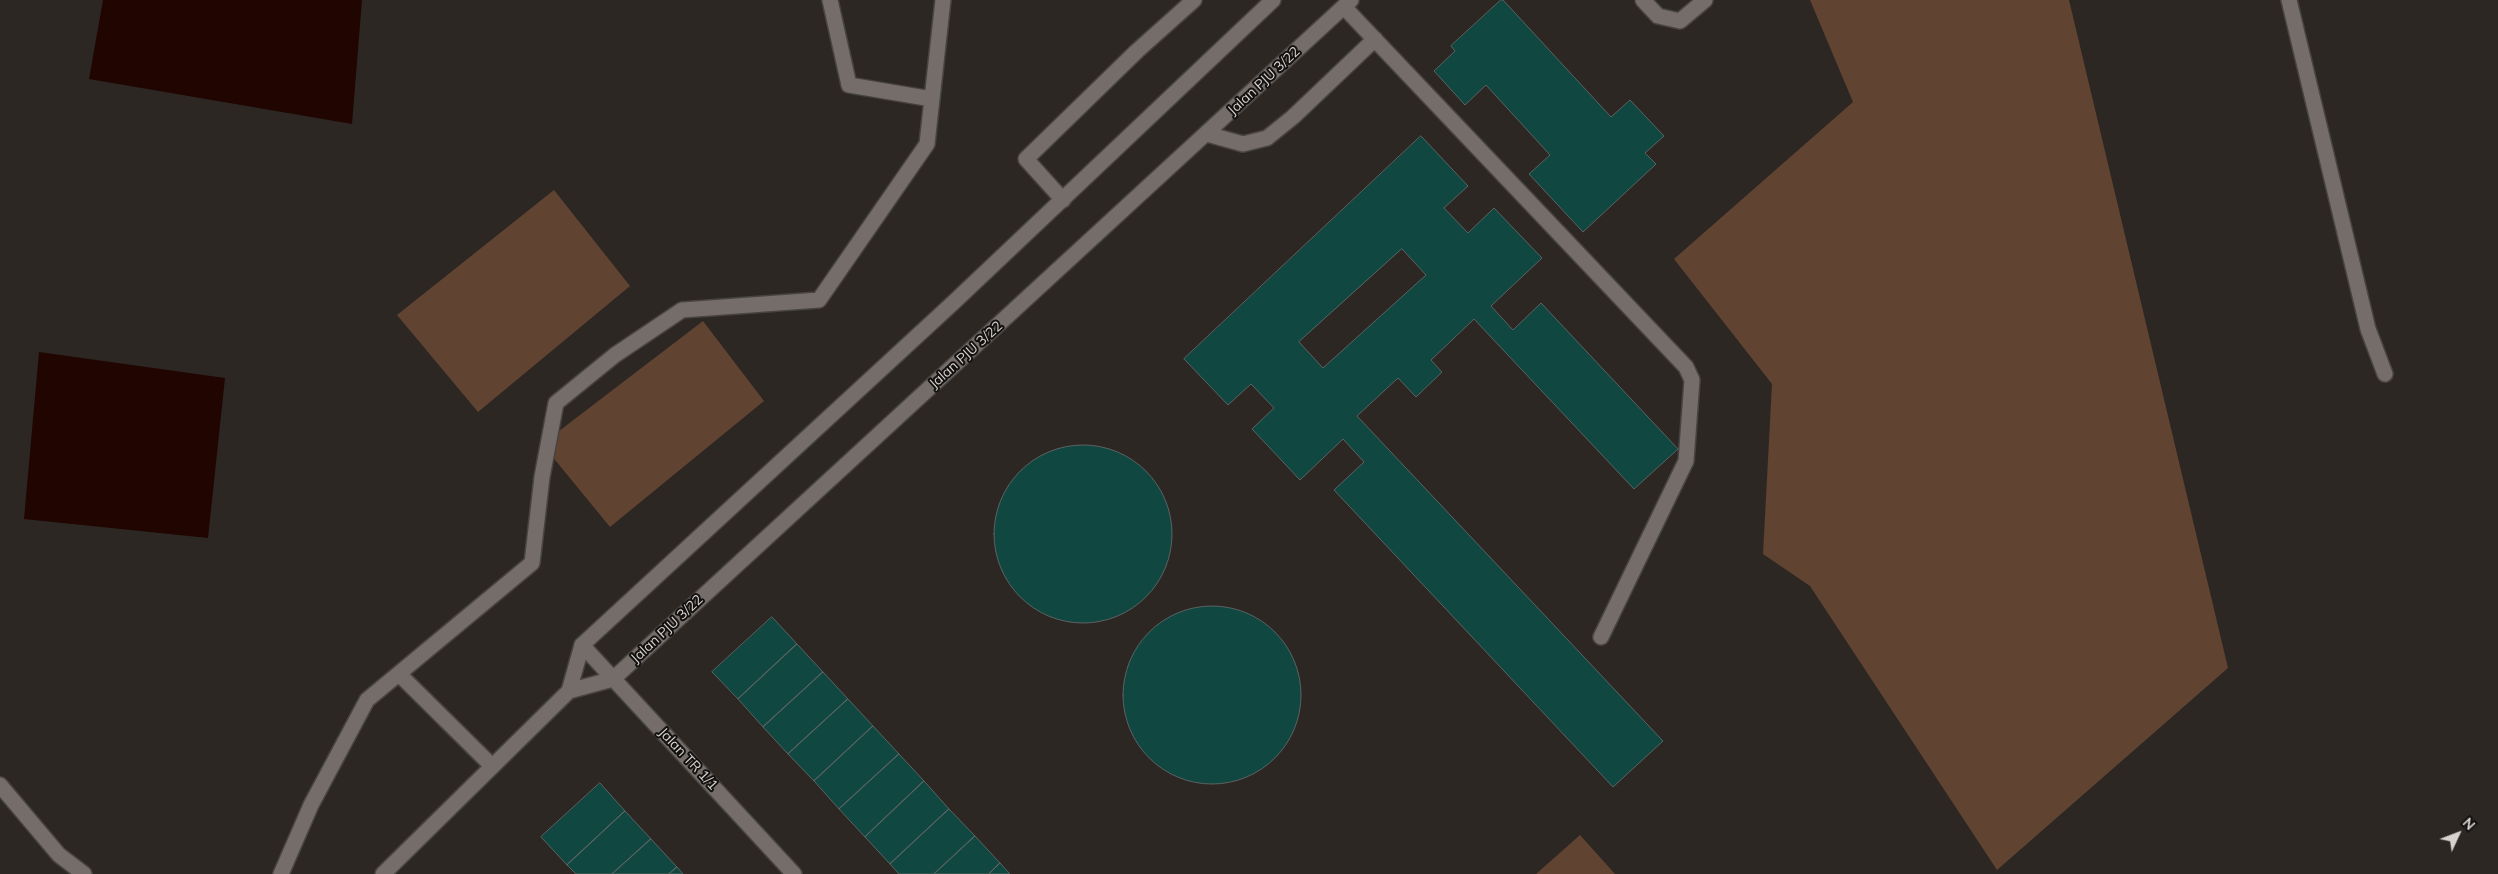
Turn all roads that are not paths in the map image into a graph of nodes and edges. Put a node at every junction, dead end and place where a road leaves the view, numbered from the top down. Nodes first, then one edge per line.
1 (830, 0) edge
2 (943, 0) edge
3 (1194, 0) edge
4 (1273, 0) edge
5 (1643, 0) edge
6 (1705, 0) edge
7 (2289, 0) edge
8 (1348, 4) edge
9 (1375, 39) junction
10 (932, 99) junction
11 (1207, 134) junction
12 (1063, 200) junction
13 (2385, 374) dead end
14 (1601, 637) dead end
15 (582, 645) junction
16 (399, 674) junction
17 (613, 679) junction
18 (569, 691) junction
19 (492, 766) junction
20 (0, 785) edge
21 (84, 874) edge
22 (281, 874) edge
23 (383, 874) edge
24 (794, 874) edge

1 - 10 street
2 - 10 street
3 - 12 street
4 - 12 street
5 - 6 street
7 - 13 street
8 - 9 street
8 - 11 street, Jalan PJU 3/22
9 - 11 street
9 - 14 street
10 - 16 street
11 - 17 street, Jalan PJU 3/22
12 - 15 street
15 - 17 street, Jalan TR 1/1
15 - 18 street, Jalan PJU 3/22
16 - 19 street
16 - 22 street
17 - 18 street, Jalan PJU 3/22
17 - 24 street, Jalan TR 1/1
18 - 19 street, Jalan PJU 3/22
19 - 23 street, Jalan PJU 3/22
20 - 21 street

